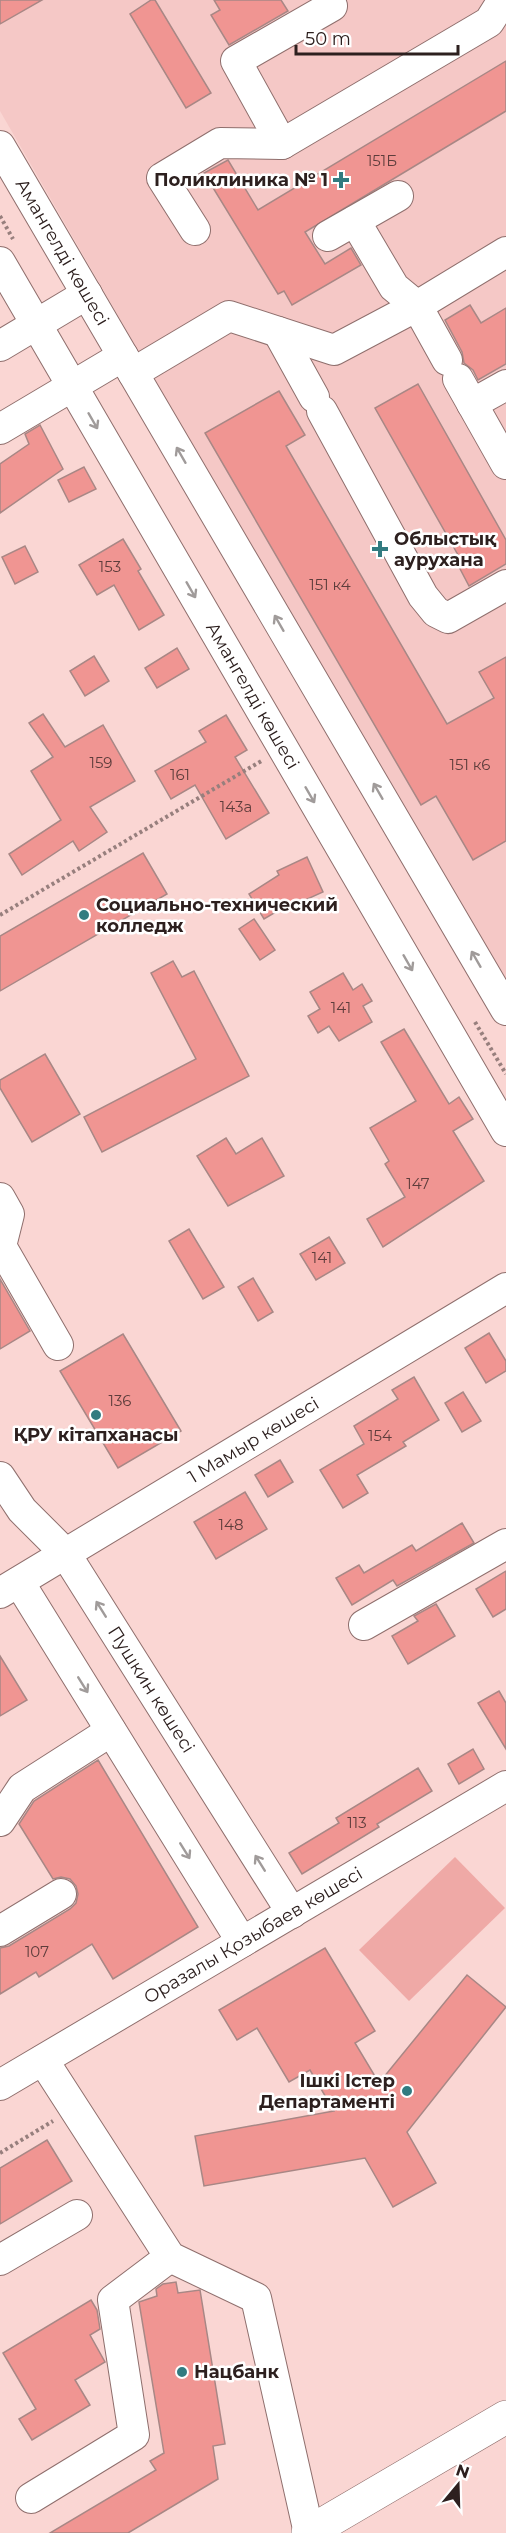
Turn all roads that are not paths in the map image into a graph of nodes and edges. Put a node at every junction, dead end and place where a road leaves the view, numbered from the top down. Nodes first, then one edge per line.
1 (503, 0) edge
2 (332, 6) dead end
3 (282, 144) junction
4 (0, 146) edge
5 (398, 196) dead end
6 (356, 220) junction
7 (195, 230) dead end
8 (328, 237) dead end
9 (506, 252) edge
10 (0, 262) edge
11 (87, 294) junction
12 (417, 306) junction
13 (37, 325) junction
14 (278, 332) junction
15 (0, 346) edge
16 (128, 365) junction
17 (459, 381) junction
18 (506, 385) edge
19 (72, 386) junction
20 (0, 429) edge
21 (506, 465) edge
22 (506, 585) edge
23 (506, 1010) edge
24 (506, 1131) edge
25 (0, 1198) edge
26 (506, 1288) edge
27 (58, 1345) dead end
28 (0, 1476) edge
29 (506, 1544) edge
30 (65, 1553) junction
31 (9, 1587) edge
32 (364, 1625) dead end
33 (111, 1731) junction
34 (506, 1786) edge
35 (0, 1821) edge
36 (61, 1894) dead end
37 (292, 1913) junction
38 (0, 1931) edge
39 (242, 1942) junction
40 (43, 2060) junction
41 (0, 2085) edge
42 (77, 2215) dead end
43 (170, 2257) junction
44 (0, 2260) edge
45 (506, 2417) edge
46 (31, 2498) dead end
47 (309, 2533) edge

1 - 3 street
2 - 3 street
3 - 7 street
4 - 11 street, Амангелді көшесі
5 - 6 street
6 - 8 street
6 - 12 street
9 - 12 street
10 - 13 street, Амангелді көшесі
11 - 13 street
11 - 16 street, Амангелді көшесі
12 - 14 street
12 - 17 street
13 - 15 street
13 - 19 street, Амангелді көшесі
14 - 16 street
14 - 22 street
16 - 19 street
23 -> 16 street, Амангелді көшесі
17 - 18 street
17 - 21 street
19 - 20 street
19 -> 24 street, Амангелді көшесі
25 - 27 street
26 - 30 street, 1 Мамыр көшесі
28 - 30 street, Пушкин көшесі
29 - 32 street
30 - 31 street, 1 Мамыр көшесі
37 -> 30 street, Пушкин көшесі
31 -> 33 street
33 - 35 street
33 -> 39 street
34 - 37 street, Оразалы Қозыбаев көшесі
36 - 38 street
37 - 39 street, Оразалы Қозыбаев көшесі
39 - 40 street, Оразалы Қозыбаев көшесі
40 - 41 street, Оразалы Қозыбаев көшесі
40 - 43 street
42 - 44 street
43 - 46 street
43 - 47 street
45 - 47 main road

